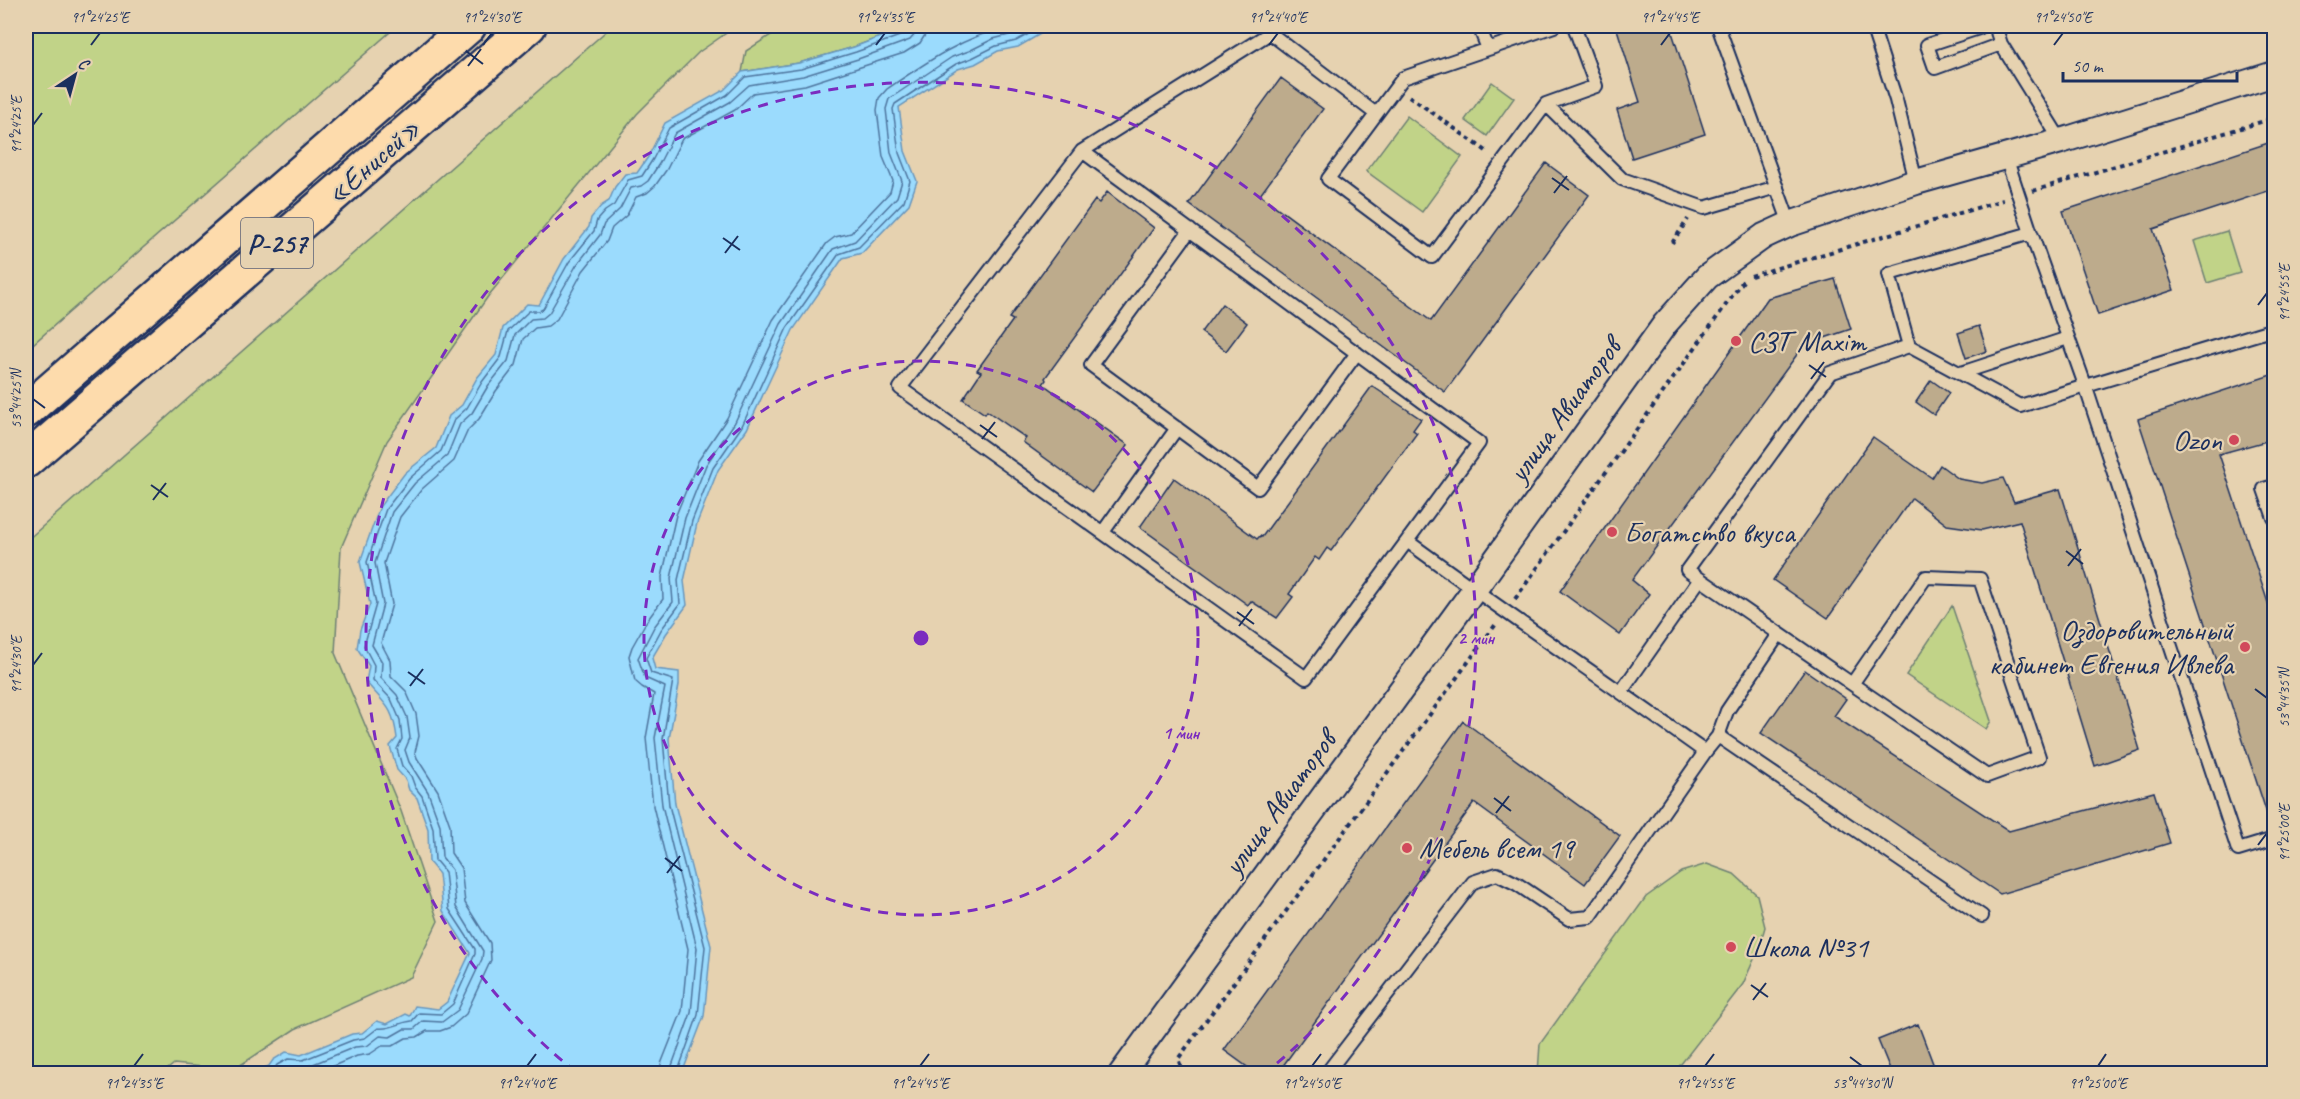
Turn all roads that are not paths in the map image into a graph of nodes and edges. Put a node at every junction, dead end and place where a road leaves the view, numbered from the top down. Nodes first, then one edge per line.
1 (469, 26) edge
2 (529, 26) edge
3 (1479, 26) edge
4 (1554, 26) edge
5 (1574, 26) edge
6 (1718, 26) edge
7 (1887, 26) edge
8 (1978, 26) edge
9 (1995, 26) edge
10 (1872, 28) edge
11 (2001, 45) junction
12 (1488, 49) junction
13 (2274, 74) edge
14 (1546, 104) junction
15 (1376, 114) junction
16 (2061, 141) junction
17 (1082, 151) junction
18 (2006, 157) junction
19 (1916, 182) junction
20 (1777, 188) junction
21 (1790, 225) junction
22 (1190, 230) junction
23 (2031, 233) junction
24 (2274, 329) edge
25 (2068, 338) junction
26 (1909, 346) junction
27 (1357, 353) junction
28 (1961, 373) junction
29 (2085, 385) junction
30 (26, 411) edge
31 (1177, 428) junction
32 (26, 461) edge
33 (2274, 486) edge
34 (2274, 518) edge
35 (1102, 532) junction
36 (1407, 541) junction
37 (1700, 579) junction
38 (1474, 590) junction
39 (1779, 634) junction
40 (1852, 684) junction
41 (1621, 692) junction
42 (1718, 736) junction
43 (1705, 752) junction
44 (2274, 839) edge
45 (1982, 916) dead end
46 (1121, 1074) edge
47 (1326, 1074) edge

1 - 30 highway, «Енисей» / Р-257
2 - 32 highway, «Енисей» / Р-257
3 - 12 lane
4 - 12 lane
5 - 14 lane
6 - 20 lane
7 - 10 lane
8 - 11 lane
9 - 11 lane
10 - 19 lane
11 - 16 lane
12 - 15 lane
13 - 16 street, улица Авиаторов
14 - 15 lane
14 - 20 lane
15 - 17 lane
16 - 18 street, улица Авиаторов
17 - 22 lane
17 - 35 lane
18 - 19 street, улица Авиаторов
18 - 23 lane
19 - 21 street, улица Авиаторов
20 - 21 lane
21 - 38 street, улица Авиаторов
22 - 27 lane
22 - 31 lane
23 - 25 lane
23 - 26 lane
24 - 29 lane
25 - 28 lane
25 - 29 lane
26 - 28 lane
26 - 37 lane
27 - 31 lane
27 - 36 lane
28 - 29 lane
29 - 44 lane
31 - 35 lane
33 - 34 lane
35 - 36 lane
36 - 38 lane
37 - 39 lane
37 - 41 lane
38 - 41 lane
38 - 46 street, улица Авиаторов
39 - 40 lane
39 - 42 lane
40 - 40 lane
41 - 43 lane
42 - 43 lane
42 - 45 lane
43 - 47 lane

